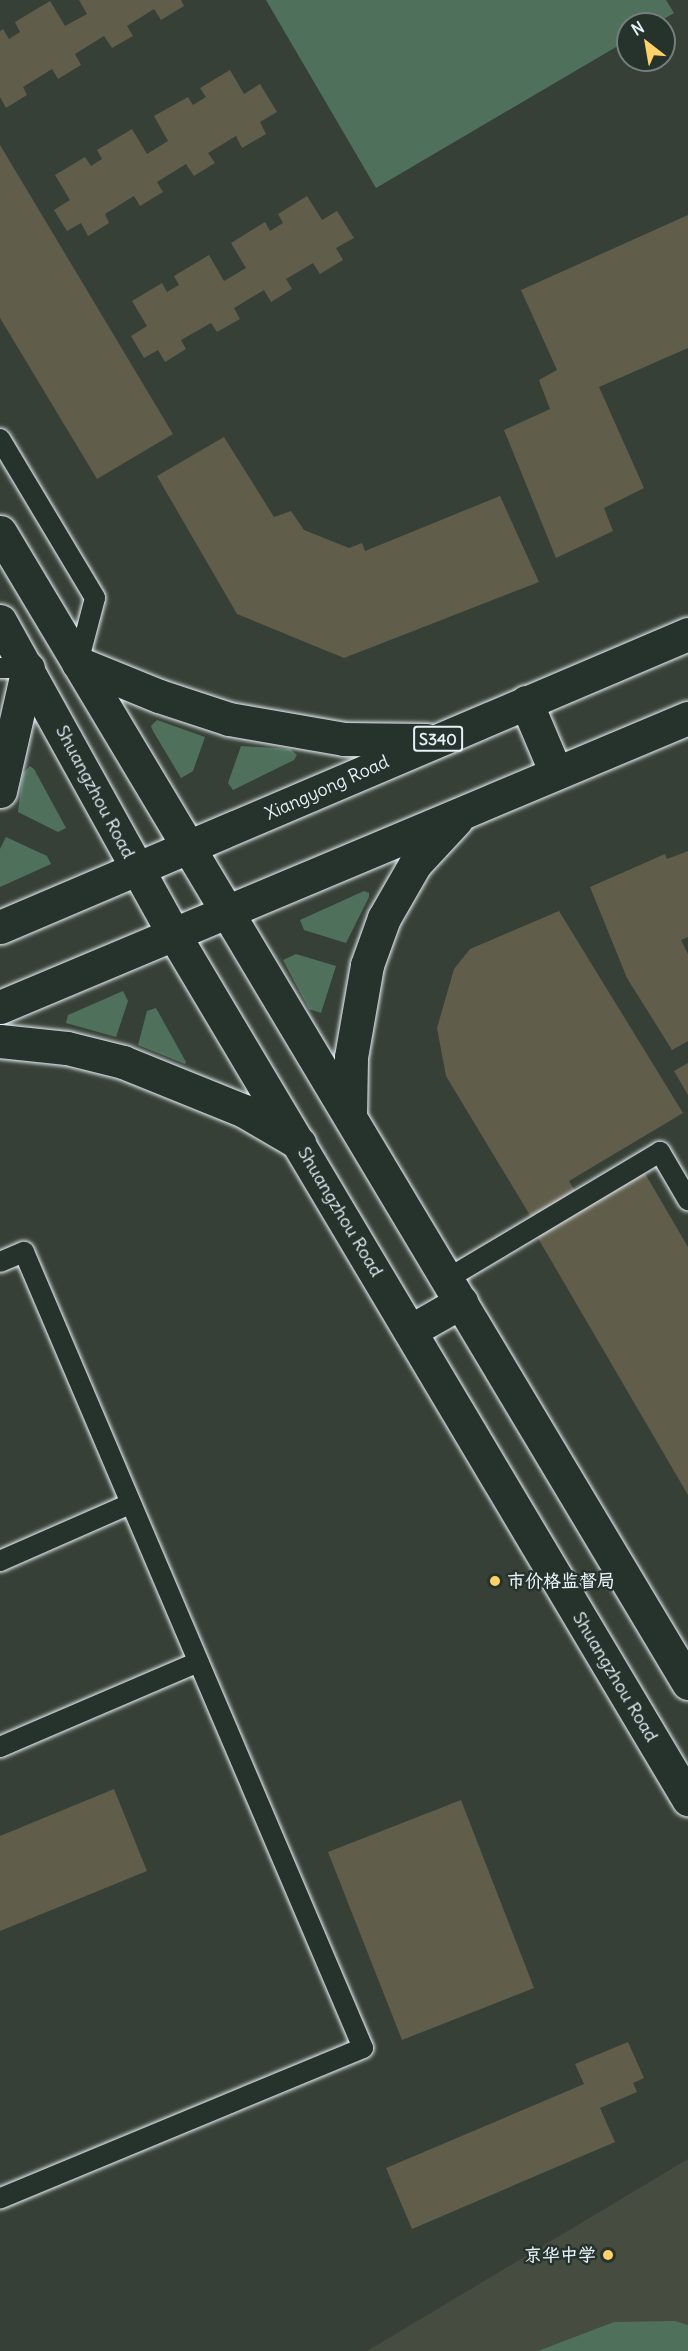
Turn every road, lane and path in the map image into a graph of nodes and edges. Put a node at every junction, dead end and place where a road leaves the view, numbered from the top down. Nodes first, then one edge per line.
1 (0, 439) edge
2 (0, 532) edge
3 (0, 621) edge
4 (688, 634) edge
5 (78, 663) junction
6 (14, 668) edge
7 (526, 702) junction
8 (688, 718) edge
9 (437, 740) junction
10 (556, 773) junction
11 (0, 791) edge
12 (465, 811) junction
13 (188, 847) junction
14 (137, 868) junction
15 (225, 910) junction
16 (0, 927) edge
17 (173, 933) junction
18 (0, 1007) edge
19 (0, 1041) edge
20 (350, 1116) junction
21 (298, 1143) junction
22 (688, 1200) edge
23 (0, 1262) edge
24 (454, 1290) junction
25 (410, 1331) junction
26 (130, 1504) junction
27 (0, 1561) edge
28 (198, 1662) junction
29 (688, 1683) edge
30 (0, 1747) edge
31 (688, 1799) edge
32 (0, 2198) edge

1 - 5 lane
2 - 5 main road
3 - 6 main road, Shuangzhou Road
4 - 7 main road, Xiangyong Road / S340
5 - 9 main road
5 - 13 main road
6 - 11 main road
6 - 14 main road, Shuangzhou Road
7 - 9 main road, Xiangyong Road / S340
7 - 10 main road
8 - 10 main road
9 - 13 main road, Xiangyong Road / S340
10 - 12 main road
12 - 15 main road
12 - 20 main road
13 - 14 main road, Xiangyong Road / S340
13 - 15 main road
14 - 16 main road, Xiangyong Road / S340
14 - 17 main road, Shuangzhou Road
15 - 17 main road
15 - 20 main road
17 - 18 main road
17 - 21 main road, Shuangzhou Road
19 - 21 main road
20 - 24 main road
21 - 25 main road, Shuangzhou Road
22 - 24 lane
23 - 26 lane
24 - 25 main road
24 - 29 main road
25 - 31 main road, Shuangzhou Road
26 - 27 lane
26 - 28 lane
28 - 30 lane
28 - 32 lane

